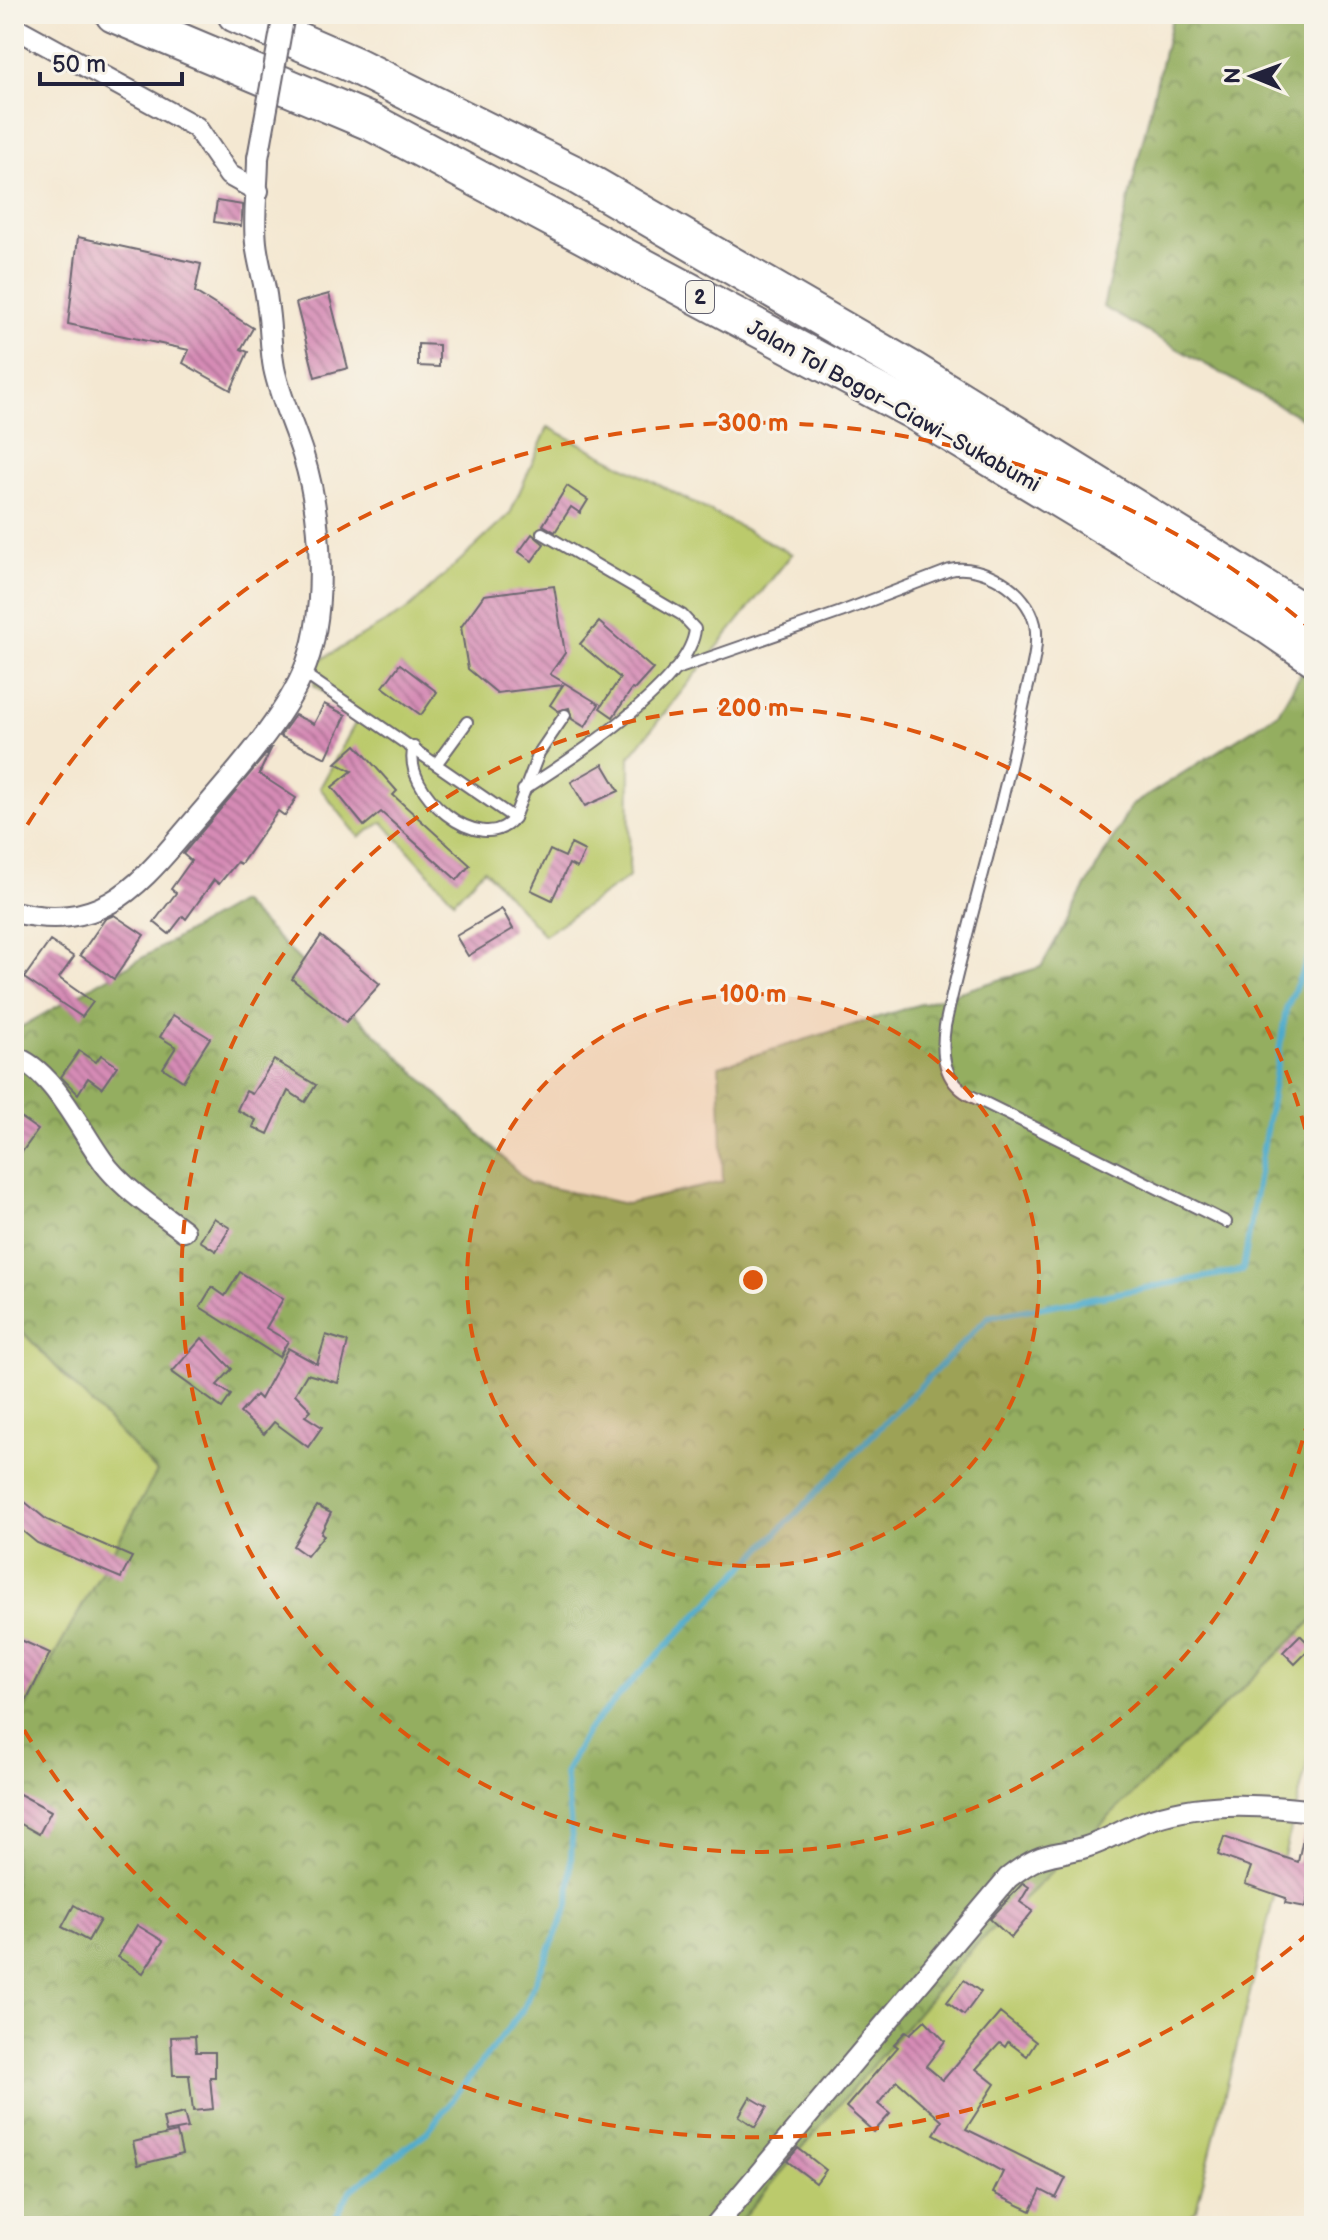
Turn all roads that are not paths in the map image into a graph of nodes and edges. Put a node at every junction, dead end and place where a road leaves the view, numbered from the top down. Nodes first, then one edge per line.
1 (114, 14) edge
2 (236, 14) edge
3 (284, 14) edge
4 (14, 27) edge
5 (258, 191) junction
6 (542, 533) dead end
7 (1289, 615) edge
8 (1314, 657) edge
9 (674, 670) junction
10 (303, 673) junction
11 (565, 715) dead end
12 (467, 722) dead end
13 (414, 747) junction
14 (437, 763) junction
15 (523, 790) junction
16 (514, 818) junction
17 (14, 912) edge
18 (14, 1057) edge
19 (1226, 1222) dead end
20 (184, 1231) dead end
21 (1314, 1811) edge
22 (715, 2226) edge

1 - 7 highway, Jalan Tol Bogor–Ciawi–Sukabumi / 2
2 - 7 highway, Jalan Tol Bogor–Ciawi–Sukabumi / 2
3 - 5 street, bridge
4 - 5 street
5 - 10 street
6 - 9 lane
7 - 8 highway, Jalan Tol Bogor–Ciawi–Sukabumi / 2
9 - 15 lane
9 - 19 lane
10 - 13 lane
10 - 17 street
11 - 15 lane
12 - 14 lane
13 - 14 lane
13 - 16 lane
14 - 16 lane
15 - 16 lane
18 - 20 street
21 - 22 street

